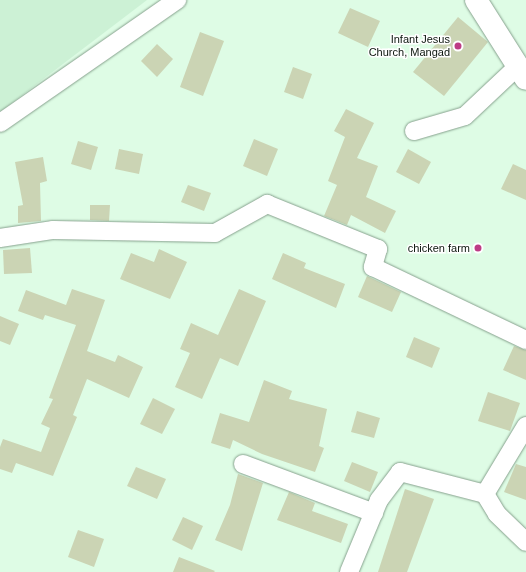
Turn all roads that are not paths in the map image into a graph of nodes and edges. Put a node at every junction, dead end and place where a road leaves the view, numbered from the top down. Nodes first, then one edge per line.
1 (177, 0) edge
2 (476, 0) edge
3 (522, 73) edge
4 (0, 123) edge
5 (414, 131) dead end
6 (0, 238) edge
7 (526, 340) edge
8 (526, 426) edge
9 (243, 464) dead end
10 (485, 494) junction
11 (374, 513) junction
12 (526, 542) edge
13 (350, 572) edge

1 - 4 street
2 - 3 highway
3 - 5 street
6 - 7 street
8 - 10 street
9 - 11 street
10 - 11 street
10 - 12 street
11 - 13 street

